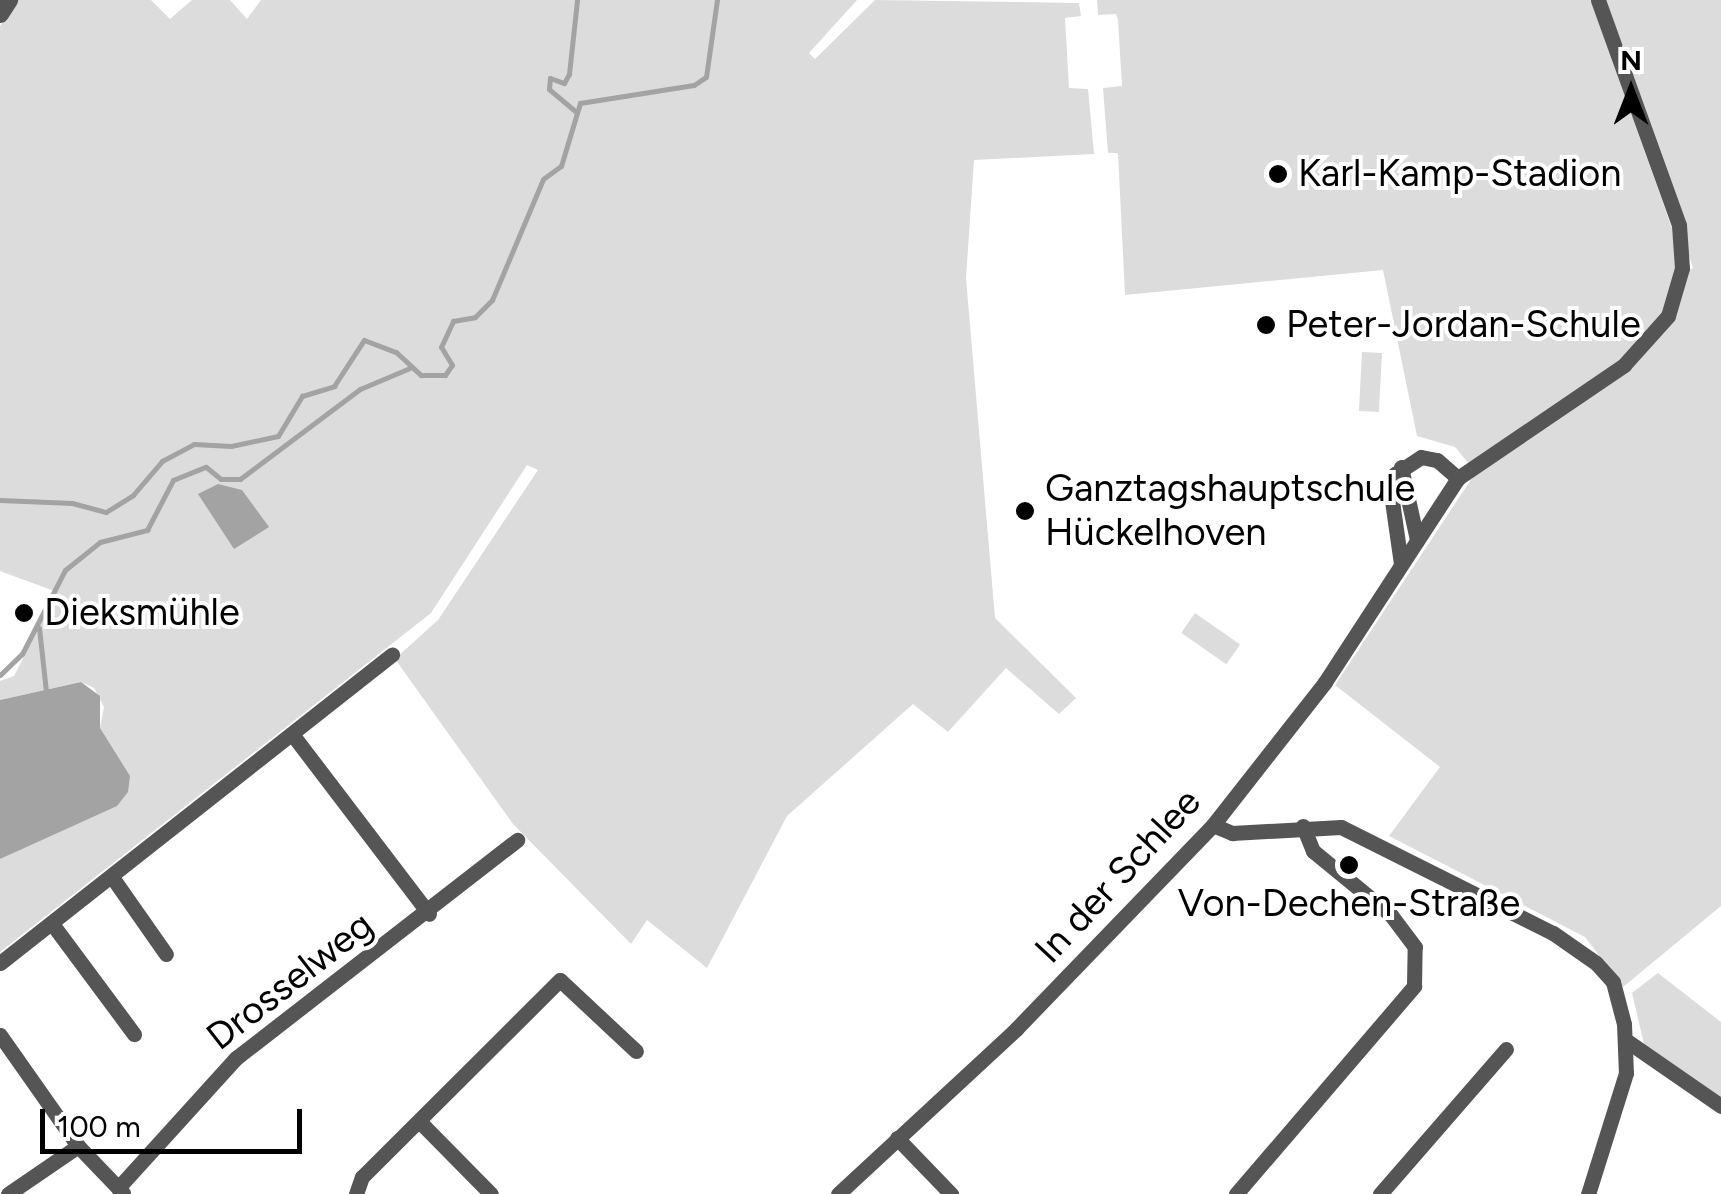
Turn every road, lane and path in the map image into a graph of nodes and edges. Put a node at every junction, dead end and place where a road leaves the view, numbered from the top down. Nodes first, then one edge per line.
1 (9, 0) edge
2 (1598, 0) edge
3 (0, 14) edge
4 (1401, 468) junction
5 (1458, 478) junction
6 (1417, 540) junction
7 (1400, 564) junction
8 (392, 654) dead end
9 (292, 734) junction
10 (1214, 825) junction
11 (1303, 826) junction
12 (517, 840) dead end
13 (112, 877) junction
14 (430, 914) junction
15 (52, 926) junction
16 (166, 954) dead end
17 (0, 963) edge
18 (134, 1034) dead end
19 (0, 1035) edge
20 (1627, 1042) junction
21 (1506, 1049) dead end
22 (636, 1050) dead end
23 (1721, 1106) edge
24 (420, 1122) junction
25 (897, 1138) junction
26 (78, 1146) junction
27 (121, 1191) edge
28 (8, 1194) edge
29 (356, 1194) edge
30 (490, 1194) edge
31 (838, 1194) edge
32 (950, 1194) edge
33 (1236, 1194) edge
34 (1380, 1194) edge
35 (1588, 1194) edge

1 - 3 street
2 - 5 street
4 - 5 street
4 - 6 street
4 - 7 street
5 - 6 street, In der Schlee
6 - 7 street, In der Schlee
7 - 10 street, In der Schlee
8 - 9 street
9 - 13 street
9 - 14 street
10 - 11 street
10 - 25 street, In der Schlee
11 - 20 street
11 - 33 street
12 - 14 street, Drosselweg
13 - 15 street
13 - 16 street
14 - 27 street, Drosselweg
15 - 17 street
15 - 18 street
19 - 26 street
20 - 23 street
20 - 35 street
21 - 34 street
22 - 24 street
24 - 29 street
24 - 30 street
25 - 31 street, In der Schlee
25 - 32 street
26 - 27 street
26 - 28 street

